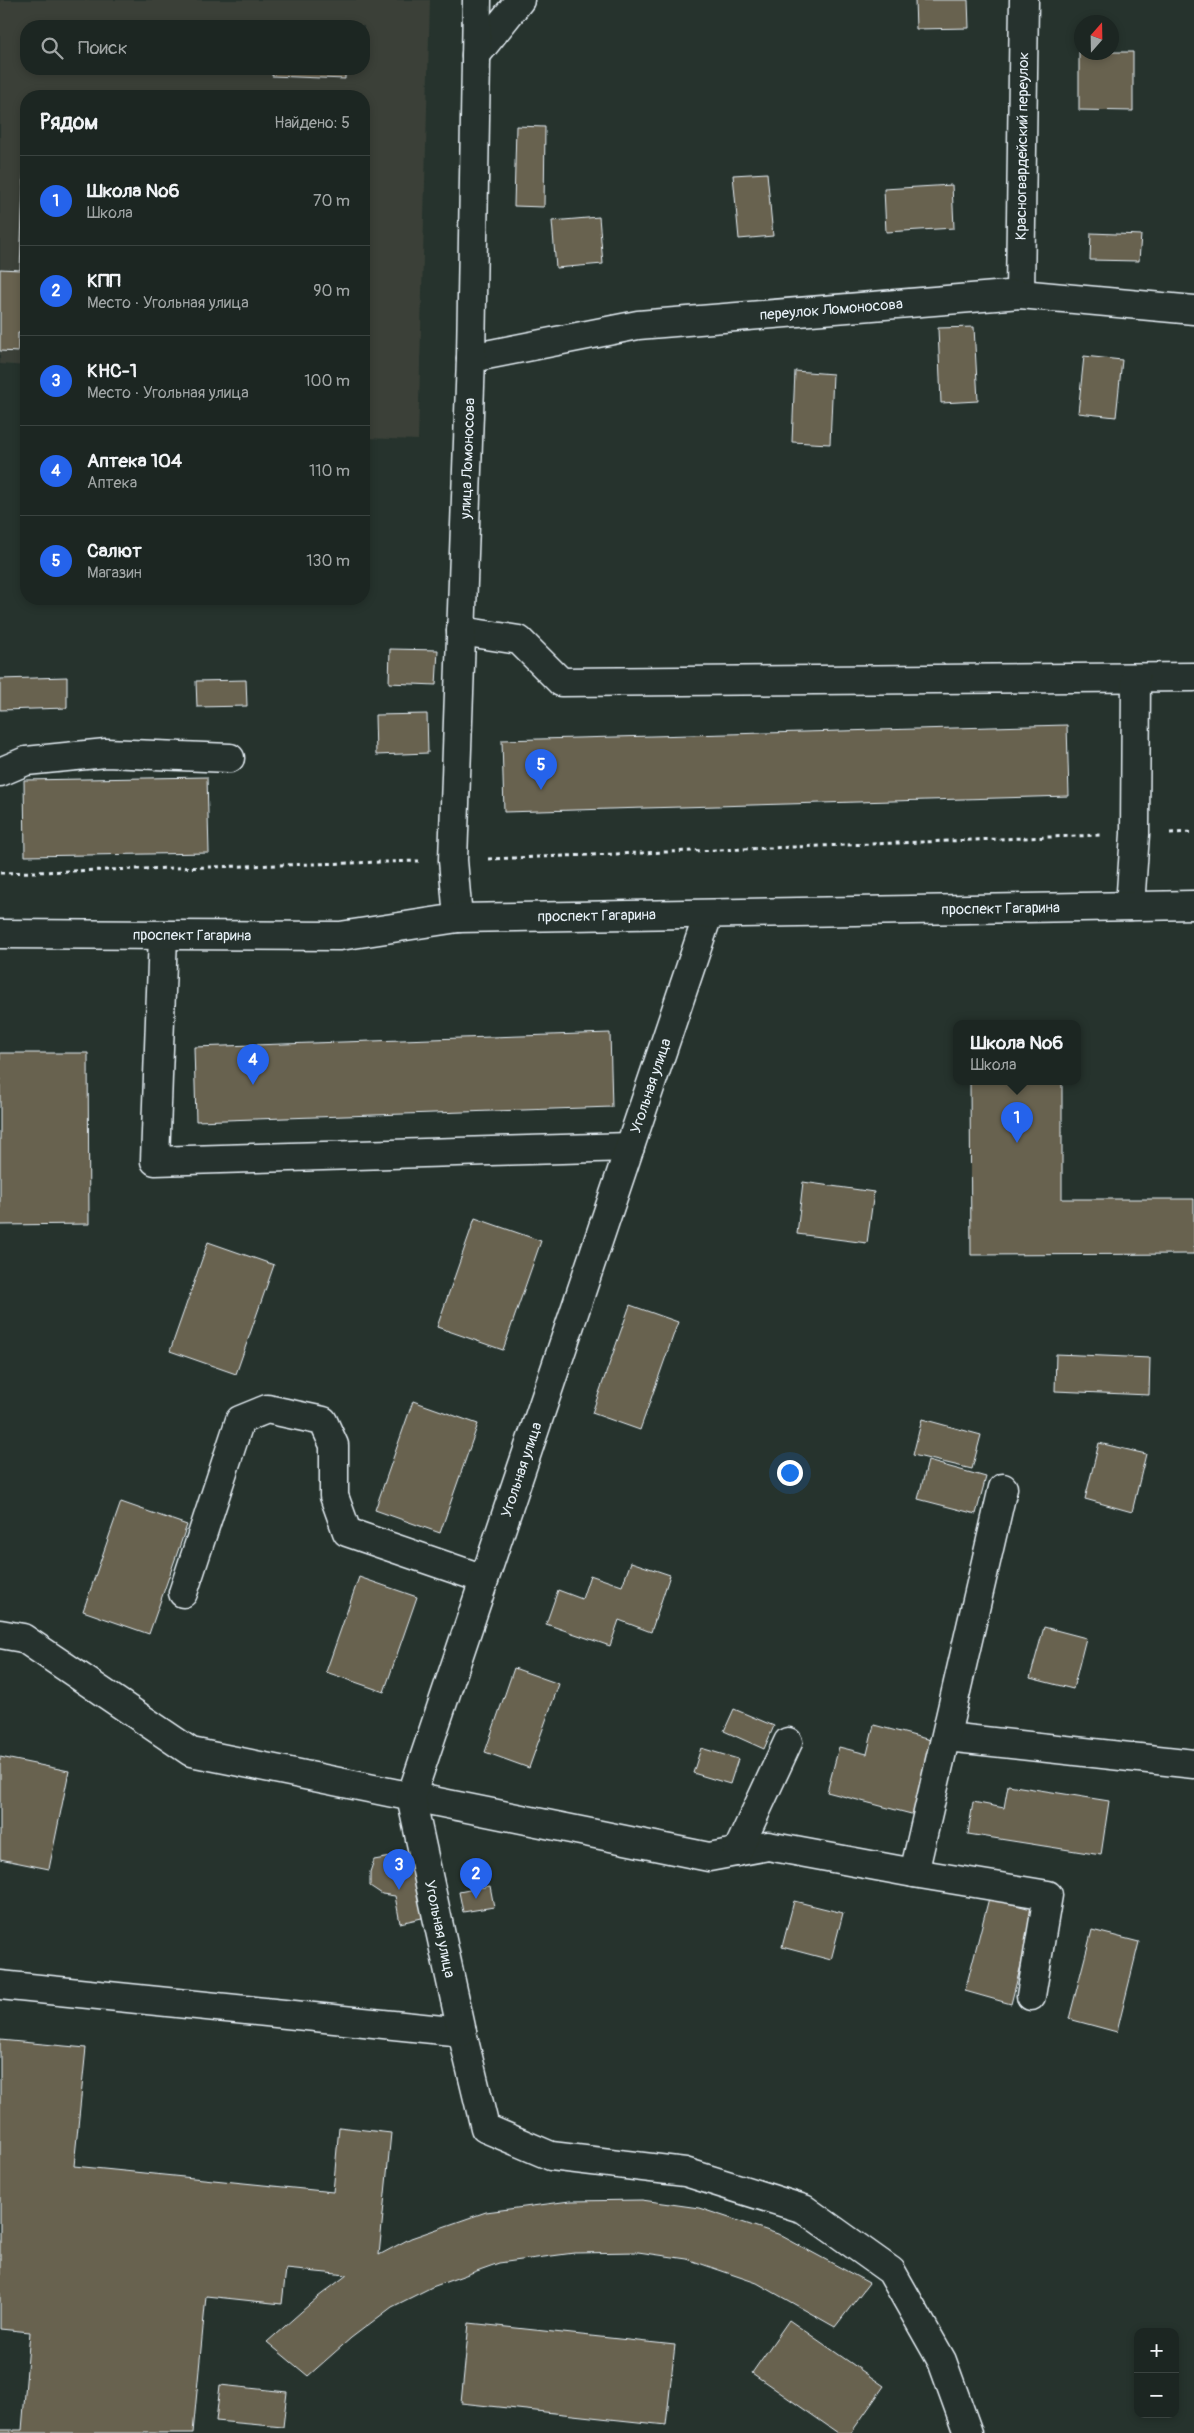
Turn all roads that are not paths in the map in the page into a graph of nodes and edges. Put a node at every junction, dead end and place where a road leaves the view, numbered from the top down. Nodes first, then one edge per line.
1 (477, 0) edge
2 (520, 0) edge
3 (1024, 0) edge
4 (476, 55) junction
5 (1020, 294) junction
6 (1194, 310) edge
7 (471, 358) junction
8 (461, 631) junction
9 (1194, 676) edge
10 (1136, 678) junction
11 (230, 758) dead end
12 (0, 772) edge
13 (1194, 905) edge
14 (1130, 906) junction
15 (708, 915) junction
16 (458, 918) junction
17 (0, 934) edge
18 (163, 935) junction
19 (630, 1147) junction
20 (1003, 1488) dead end
21 (484, 1579) junction
22 (183, 1593) dead end
23 (0, 1634) edge
24 (947, 1737) junction
25 (788, 1742) dead end
26 (1194, 1764) edge
27 (411, 1797) junction
28 (737, 1852) junction
29 (914, 1873) junction
30 (0, 1985) edge
31 (1032, 1996) dead end
32 (462, 2032) junction
33 (968, 2433) edge

1 - 4 street, улица Ломоносова
2 - 4 street
3 - 5 street, Красногвардейский переулок
4 - 7 street, улица Ломоносова
5 - 6 street, переулок Ломоносова
5 - 7 street, переулок Ломоносова
7 - 8 street, улица Ломоносова
8 - 10 street
8 - 16 street, улица Ломоносова
9 - 10 street
10 - 14 street
11 - 12 street
13 - 14 street, проспект Гагарина
14 - 15 street, проспект Гагарина
15 - 16 street, проспект Гагарина
15 - 19 street, Угольная улица
16 - 18 street, проспект Гагарина
17 - 18 street, проспект Гагарина
18 - 19 street
19 - 21 street, Угольная улица
20 - 24 street
21 - 22 street
21 - 27 street, Угольная улица
23 - 27 street
24 - 26 street
24 - 29 street
25 - 28 street
27 - 28 street
27 - 32 street, Угольная улица
28 - 29 street
29 - 31 street
30 - 32 street
32 - 33 street, Угольная улица

